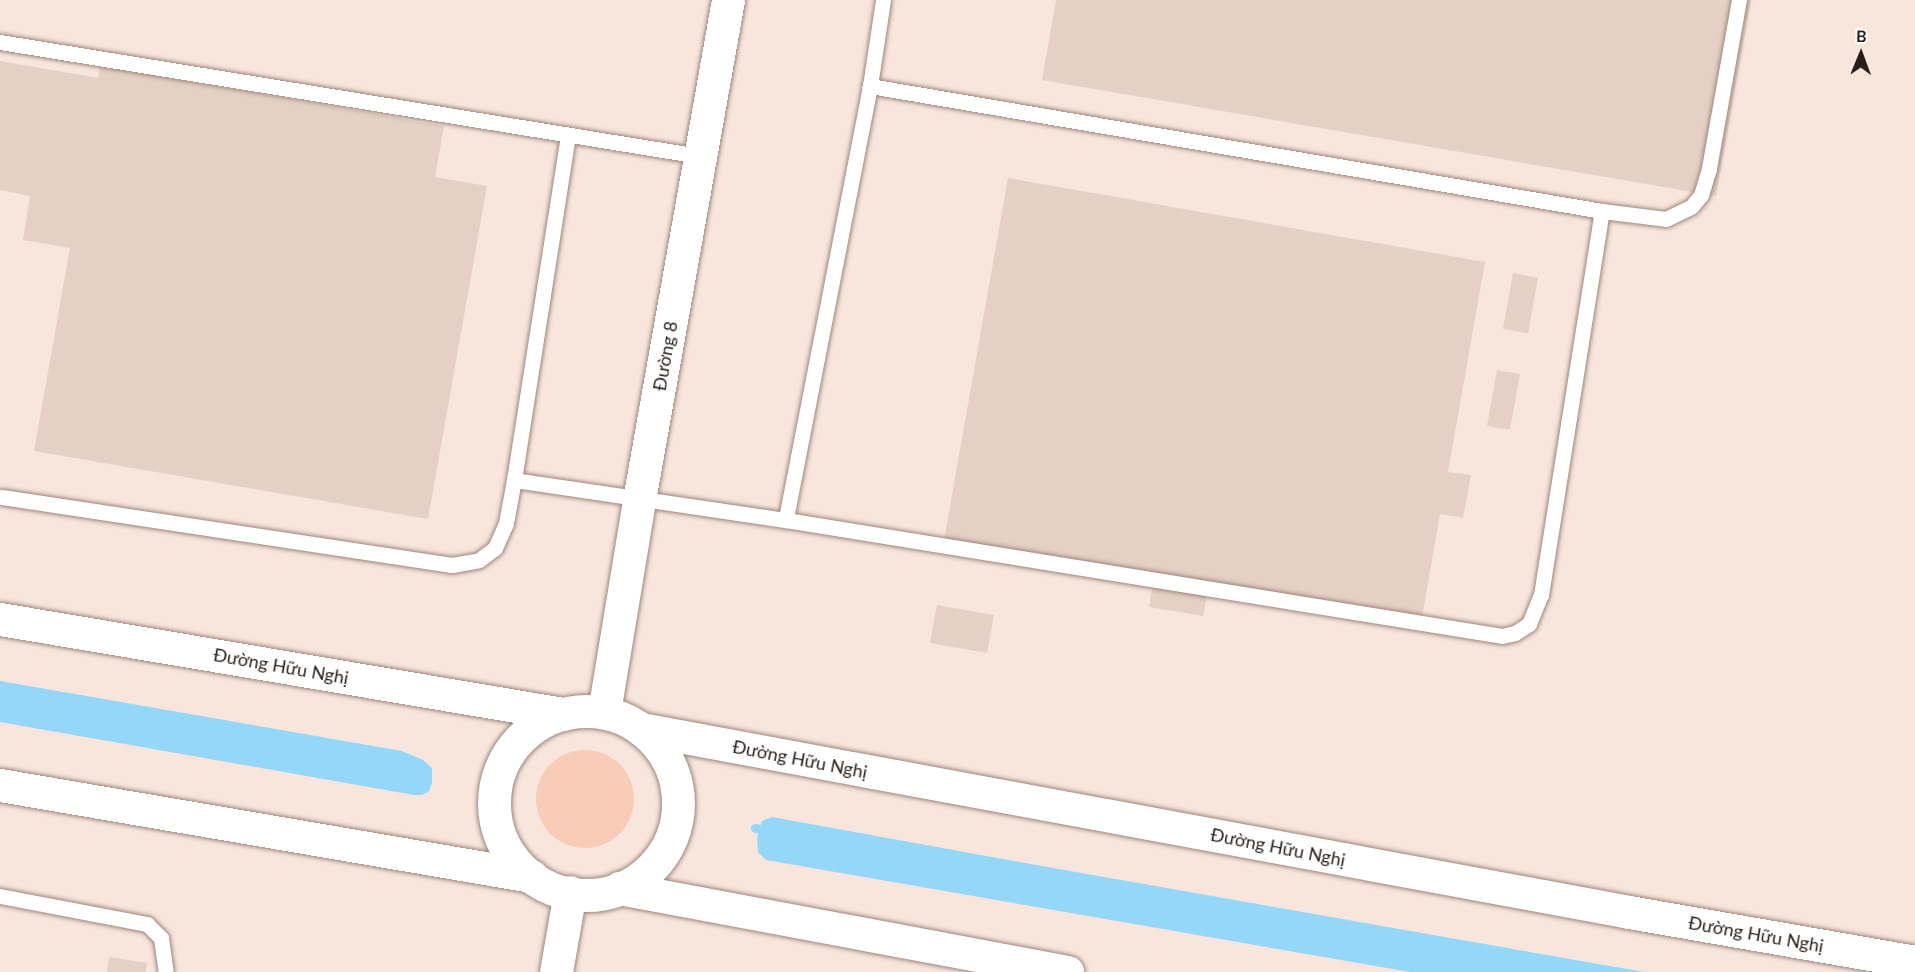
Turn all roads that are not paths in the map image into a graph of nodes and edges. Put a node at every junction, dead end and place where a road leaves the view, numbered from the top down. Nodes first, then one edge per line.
1 (728, 0) edge
2 (883, 0) edge
3 (1739, 0) edge
4 (0, 42) edge
5 (870, 86) junction
6 (568, 136) junction
7 (699, 156) junction
8 (1602, 211) junction
9 (514, 480) junction
10 (2, 498) dead end
11 (639, 500) junction
12 (786, 520) junction
13 (0, 619) edge
14 (604, 712) junction
15 (563, 714) junction
16 (641, 729) junction
17 (0, 785) edge
18 (531, 876) junction
19 (619, 888) junction
20 (570, 892) junction
21 (0, 896) edge
22 (1915, 962) edge
23 (166, 972) edge
24 (556, 972) edge
25 (1067, 972) edge

1 - 7 main road, Đường 8
2 - 5 lane
3 - 8 lane
4 - 6 lane
5 - 8 lane
5 - 12 lane
6 - 7 lane
6 - 9 lane
7 - 11 main road, Đường 8
8 - 12 lane
9 - 10 lane
9 - 11 lane
11 - 12 lane
11 - 14 main road, Đường 8
13 - 15 main road, Đường Hữu Nghị
14 - 15 main road
14 - 16 main road
15 - 18 main road
16 - 19 main road
16 - 22 main road, Đường Hữu Nghị
17 - 18 main road
18 - 20 main road
19 - 20 main road
19 - 25 main road
20 - 24 main road
21 - 23 lane

